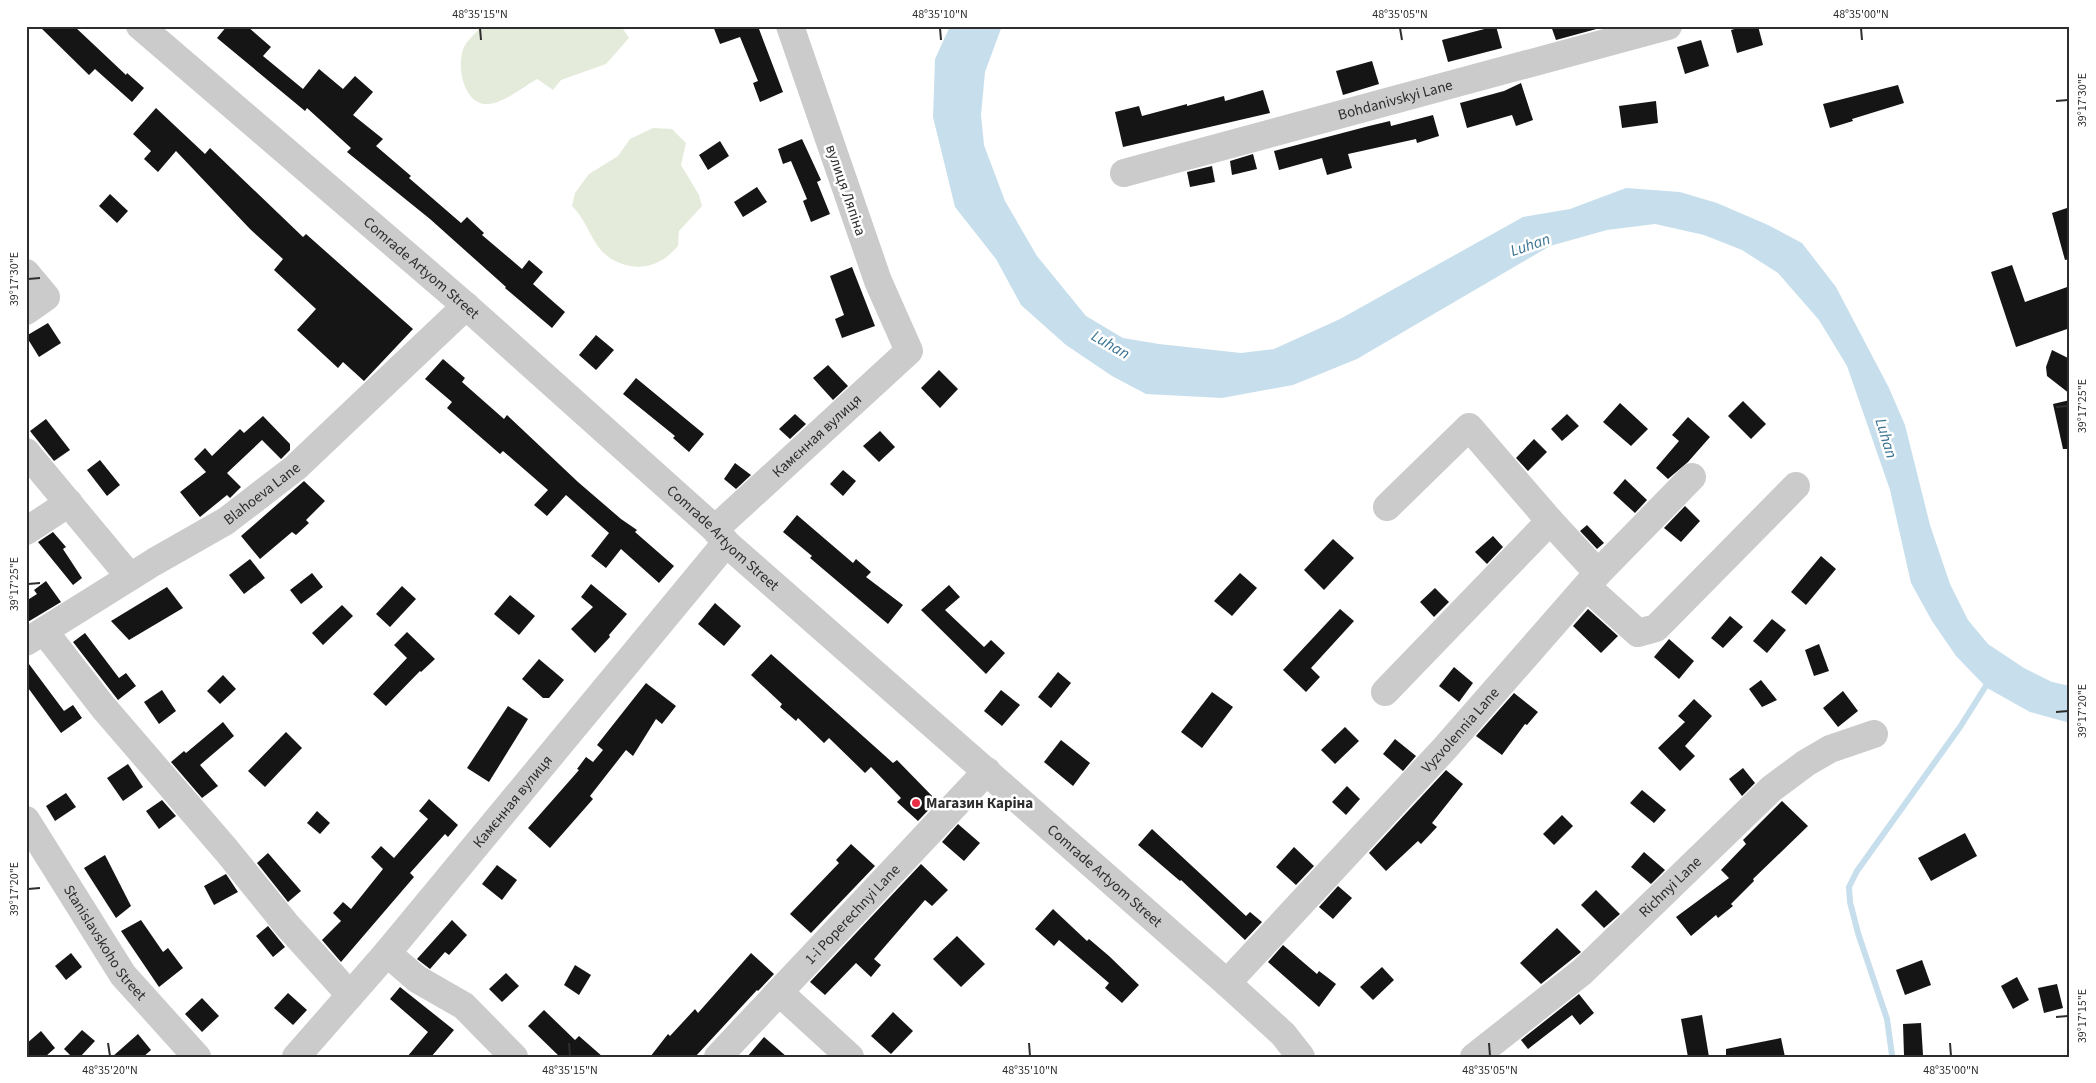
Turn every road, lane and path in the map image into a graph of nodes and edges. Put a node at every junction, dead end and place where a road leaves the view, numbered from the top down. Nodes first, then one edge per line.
1 (140, 26) edge
2 (790, 26) edge
3 (1668, 26) edge
4 (1124, 173) dead end
5 (26, 274) edge
6 (466, 306) junction
7 (26, 310) edge
8 (909, 351) joint
9 (26, 452) edge
10 (1692, 477) dead end
11 (1796, 486) dead end
12 (69, 503) junction
13 (1387, 507) dead end
14 (1550, 521) junction
15 (26, 531) edge
16 (721, 531) junction
17 (130, 577) junction
18 (1592, 580) junction
19 (35, 637) edge
20 (1385, 692) dead end
21 (1874, 734) dead end
22 (987, 771) junction
23 (26, 820) edge
24 (386, 953) junction
25 (1227, 983) junction
26 (779, 992) junction
27 (350, 995) junction
28 (197, 1057) edge
29 (296, 1057) edge
30 (514, 1057) edge
31 (718, 1057) edge
32 (850, 1057) edge
33 (1301, 1057) edge
34 (1474, 1057) edge

1 - 6 street, Comrade Artyom Street
2 - 8 street, вулиця Ляпіна
3 - 4 street, Bohdanivskyi Lane
5 - 7 street
6 - 16 street, Comrade Artyom Street
6 - 17 street, Blahoeva Lane
8 - 16 street, Камєнная вулиця
9 - 12 street
10 - 18 street, Vyzvolennia Lane
11 - 18 street
12 - 15 street
12 - 17 street
13 - 14 street
14 - 18 street
14 - 20 street
16 - 22 street, Comrade Artyom Street
16 - 24 street, Камєнная вулиця
17 - 19 street, Blahoeva Lane
18 - 25 street, Vyzvolennia Lane
19 - 27 street
21 - 34 street, Richnyi Lane
22 - 25 street, Comrade Artyom Street
22 - 26 street, 1-i Poperechnyi Lane
23 - 28 street, Stanislavskoho Street
24 - 27 street, Камєнная вулиця
24 - 30 street
25 - 33 street, Comrade Artyom Street
26 - 31 street, 1-i Poperechnyi Lane
26 - 32 street
27 - 29 street, Камєнная вулиця

